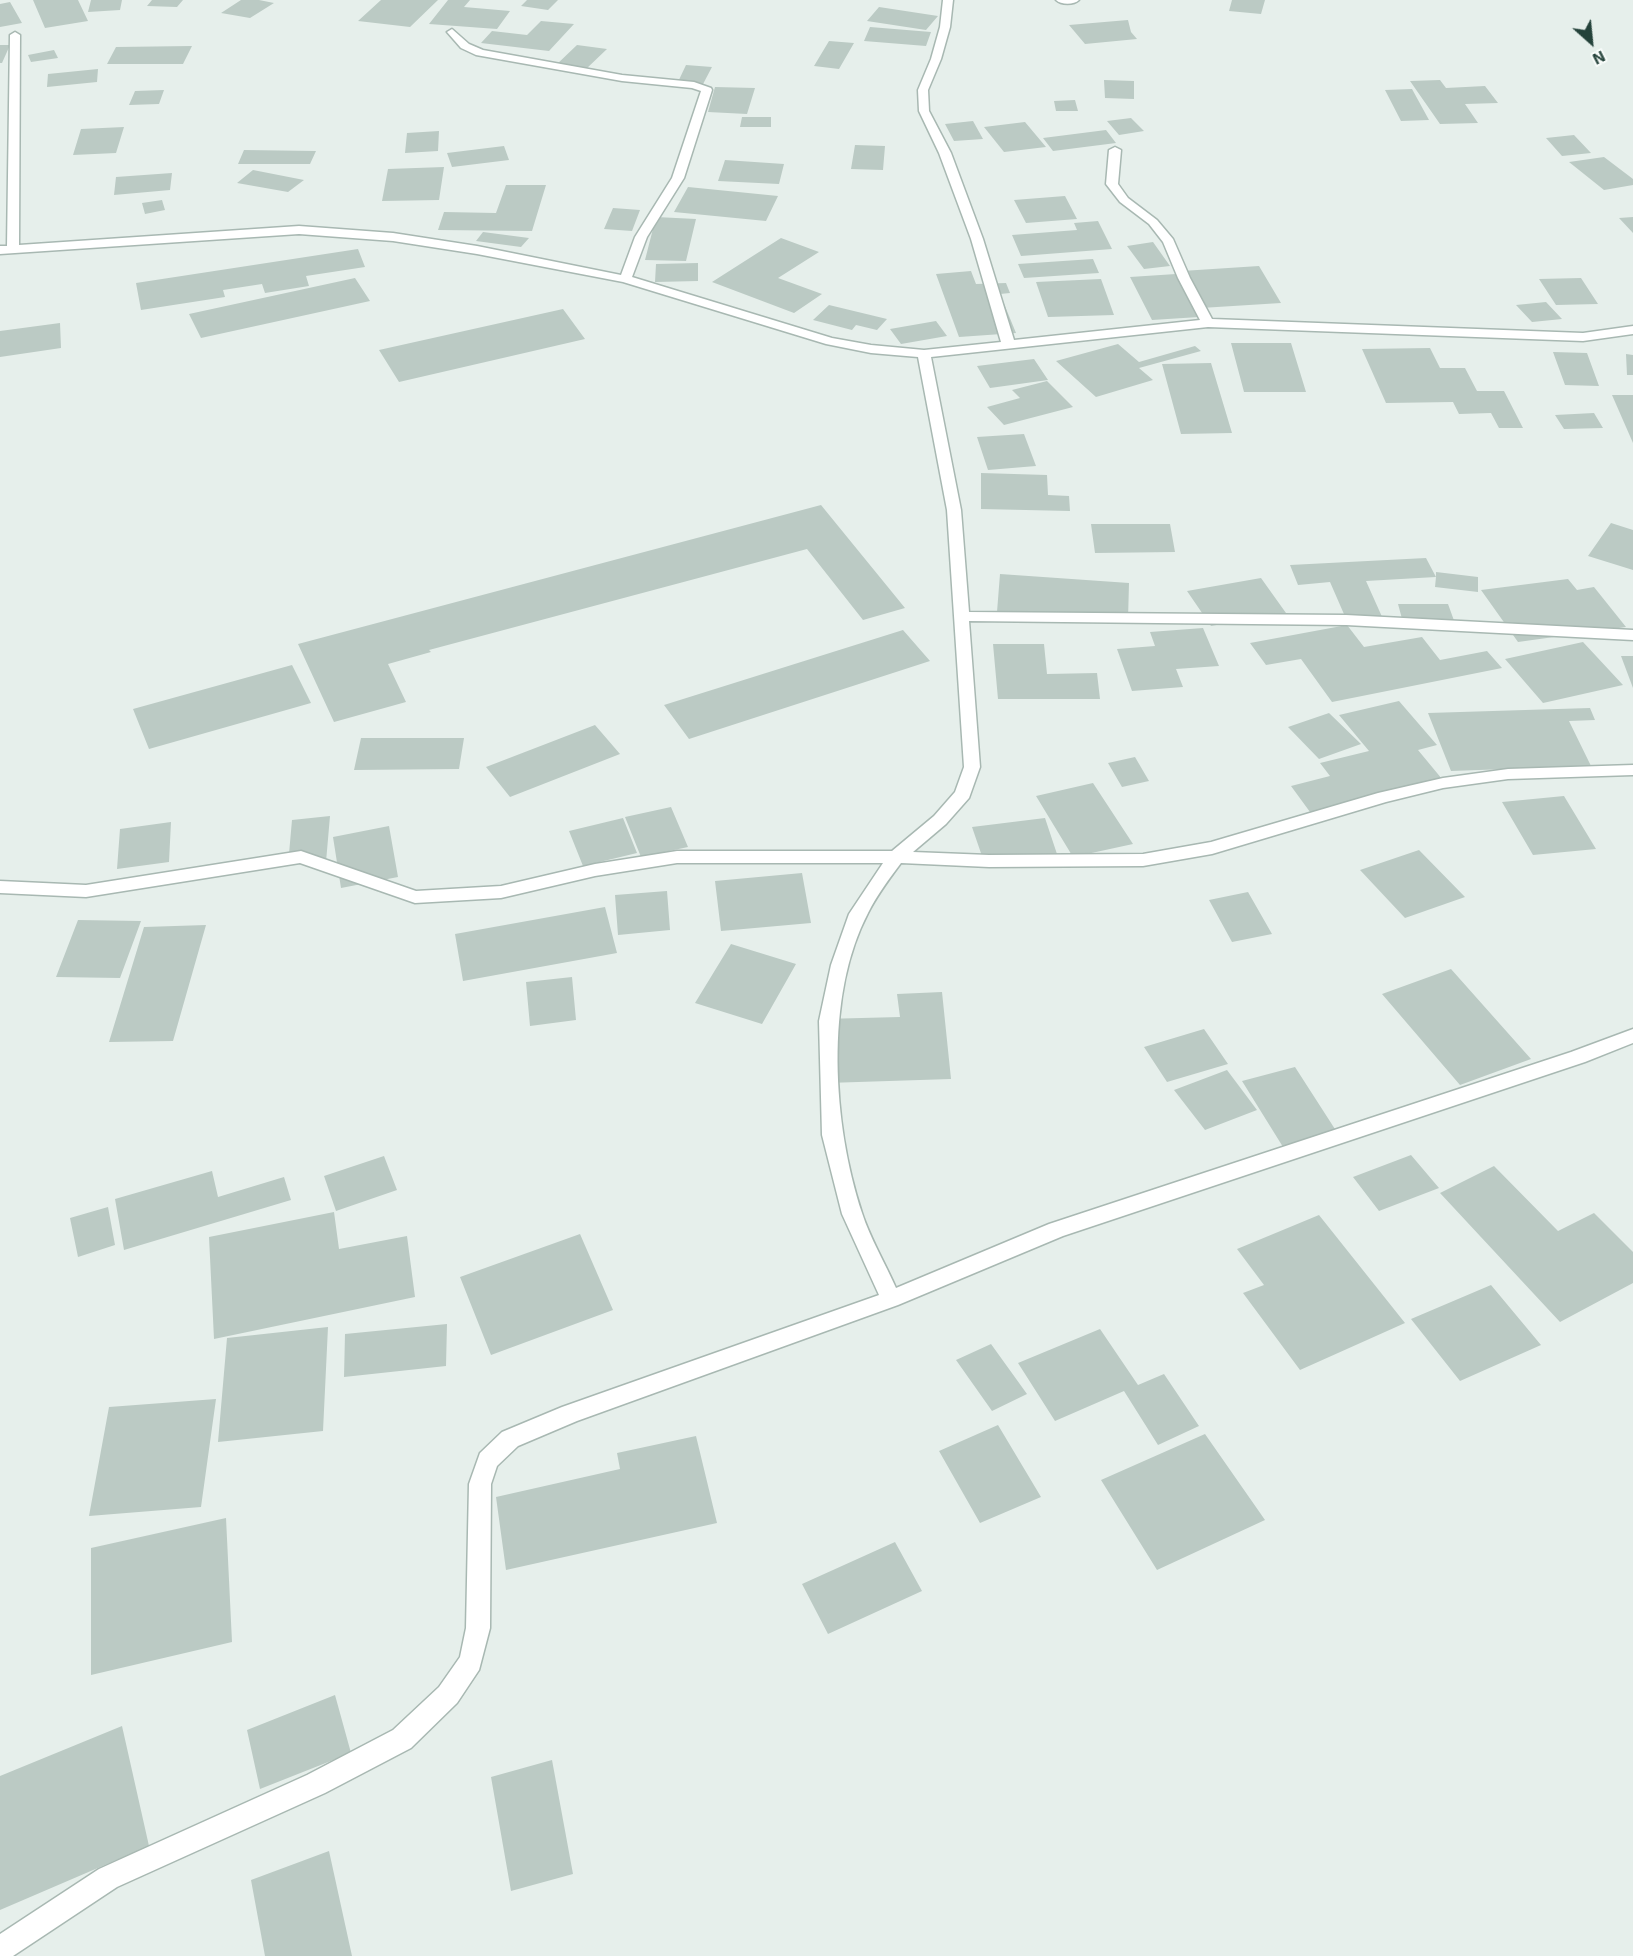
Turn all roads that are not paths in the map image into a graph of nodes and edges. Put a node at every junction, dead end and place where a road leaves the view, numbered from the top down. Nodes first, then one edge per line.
1 (948, 0) edge
2 (1061, 0) edge
3 (1074, 0) edge
4 (452, 32) dead end
5 (15, 35) dead end
6 (1115, 150) dead end
7 (14, 248) junction
8 (0, 249) edge
9 (625, 279) junction
10 (1208, 324) junction
11 (1633, 330) edge
12 (1583, 337) junction
13 (1633, 341) edge
14 (1009, 346) junction
15 (924, 354) junction
16 (962, 616) junction
17 (1633, 635) edge
18 (1633, 770) edge
19 (896, 857) junction
20 (0, 887) edge
21 (1633, 1036) edge
22 (891, 1299) junction
23 (0, 1948) edge

1 - 14 street
2 - 3 street
4 - 9 street
5 - 7 street
6 - 10 street
7 - 8 street
7 - 9 street
9 - 15 street
10 - 12 street
10 - 14 street
11 - 12 street
12 - 13 street
14 - 15 street
15 - 16 street
16 - 17 street
16 - 19 street
18 - 19 street
19 - 20 street
19 - 22 street
21 - 22 street
22 - 23 street

